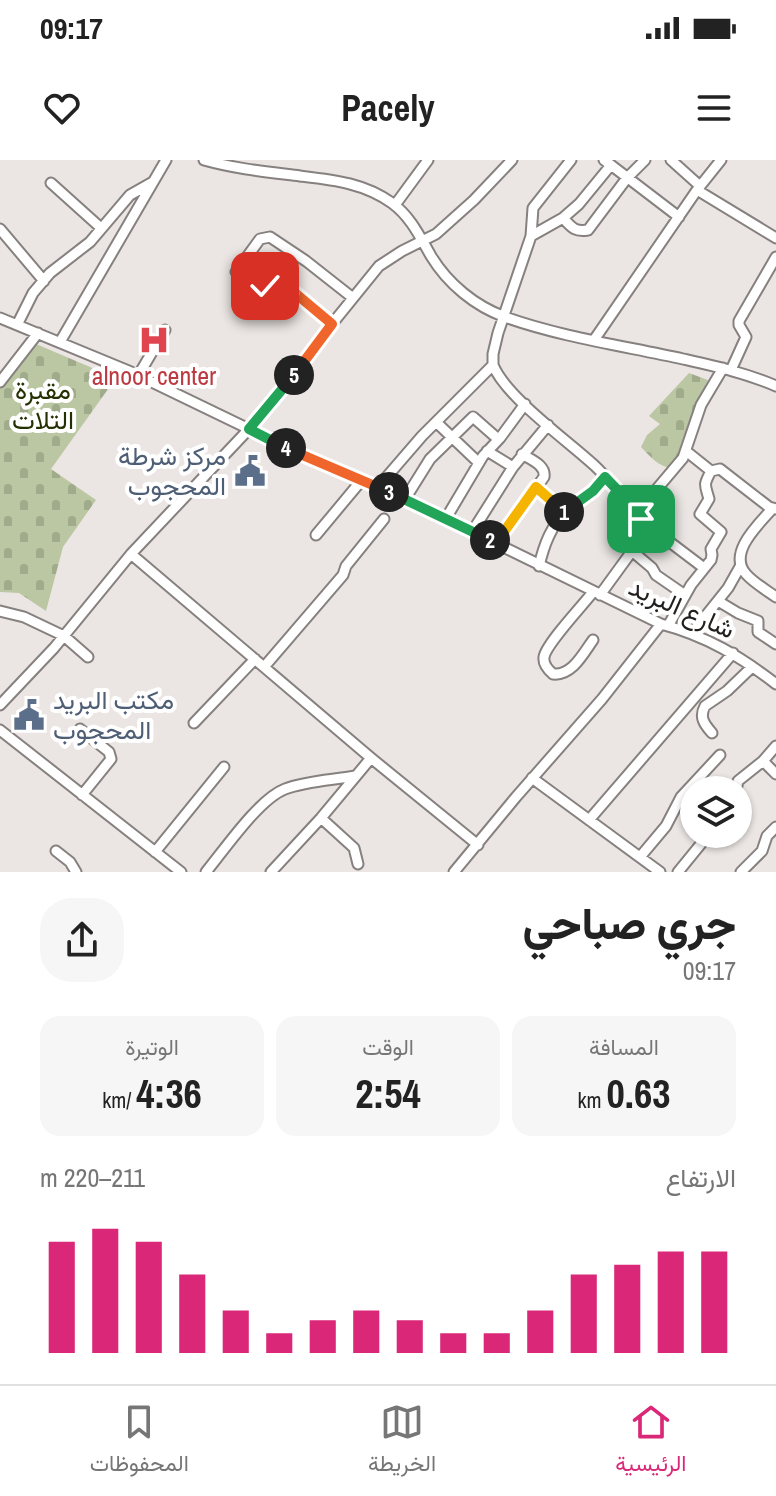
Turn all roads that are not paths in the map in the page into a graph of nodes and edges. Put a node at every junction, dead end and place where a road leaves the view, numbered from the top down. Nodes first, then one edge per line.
1 (166, 160) edge
2 (204, 160) edge
3 (428, 160) edge
4 (512, 160) edge
5 (571, 160) edge
6 (645, 160) edge
7 (671, 160) edge
8 (721, 160) edge
9 (607, 163) edge
10 (627, 178) junction
11 (154, 181) junction
12 (51, 183) dead end
13 (698, 188) junction
14 (395, 205) junction
15 (679, 217) junction
16 (563, 218) junction
17 (101, 228) junction
18 (0, 229) edge
19 (531, 236) junction
20 (776, 238) edge
21 (423, 241) junction
22 (776, 257) edge
23 (236, 272) dead end
24 (44, 281) junction
25 (265, 286) dead end
26 (353, 298) junction
27 (503, 316) junction
28 (0, 318) edge
29 (332, 324) junction
30 (17, 325) junction
31 (165, 330) dead end
32 (38, 333) junction
33 (594, 340) junction
34 (60, 342) junction
35 (493, 365) junction
36 (727, 369) junction
37 (138, 376) junction
38 (0, 382) edge
39 (776, 386) edge
40 (525, 404) junction
41 (436, 422) junction
42 (548, 425) junction
43 (249, 429) junction
44 (452, 437) junction
45 (498, 439) junction
46 (487, 451) junction
47 (686, 451) junction
48 (522, 454) junction
49 (479, 463) junction
50 (513, 467) junction
51 (711, 471) junction
52 (605, 477) junction
53 (361, 481) junction
54 (378, 487) junction
55 (536, 487) junction
56 (405, 499) junction
57 (774, 509) edge
58 (565, 512) junction
59 (639, 512) junction
60 (384, 519) dead end
61 (445, 520) junction
62 (472, 532) junction
63 (316, 535) dead end
64 (496, 543) junction
65 (632, 551) junction
66 (131, 554) junction
67 (741, 565) junction
68 (539, 566) junction
69 (704, 568) junction
70 (597, 594) junction
71 (685, 595) junction
72 (776, 597) edge
73 (718, 601) junction
74 (0, 611) edge
75 (665, 625) junction
76 (692, 633) junction
77 (64, 636) junction
78 (593, 640) dead end
79 (776, 644) edge
80 (733, 653) junction
81 (88, 657) dead end
82 (255, 659) junction
83 (264, 667) junction
84 (752, 667) junction
85 (776, 683) edge
86 (0, 705) edge
87 (194, 723) dead end
88 (80, 729) dead end
89 (0, 730) edge
90 (712, 733) dead end
91 (776, 746) edge
92 (720, 755) dead end
93 (371, 758) junction
94 (763, 761) junction
95 (224, 767) dead end
96 (776, 774) edge
97 (355, 776) junction
98 (744, 776) edge
99 (532, 778) junction
100 (82, 795) junction
101 (321, 818) junction
102 (589, 820) junction
103 (776, 827) edge
104 (478, 845) junction
105 (698, 848) edge
106 (56, 851) dead end
107 (155, 852) junction
108 (640, 857) junction
109 (358, 864) dead end
110 (76, 872) edge
111 (181, 872) edge
112 (206, 872) edge
113 (271, 872) edge
114 (454, 872) edge
115 (660, 872) edge
116 (678, 872) edge
117 (741, 872) edge

1 - 11 street
2 - 14 street
3 - 14 street
4 - 21 street
5 - 19 street
6 - 10 street
7 - 13 street
8 - 13 street
9 - 10 street
9 - 16 street
10 - 15 street
10 - 16 street
11 - 17 street
11 - 34 street
12 - 17 street
13 - 15 street
13 - 20 street
14 - 21 street
15 - 33 street
16 - 19 street
17 - 24 street
18 - 24 street
19 - 27 street
21 - 26 street
21 - 27 street
22 - 36 street
23 - 26 street
24 - 30 street
25 - 29 street
26 - 29 street
27 - 33 street
27 - 35 street
28 - 30 street, شارع البريد
29 - 43 street
30 - 32 street, شارع البريد
31 - 37 street
32 - 34 street, شارع البريد
32 - 38 street
33 - 36 street
34 - 37 street, شارع البريد
35 - 40 street
35 - 41 street
36 - 39 street
36 - 47 street
37 - 43 street, شارع البريد
40 - 42 street
40 - 45 street
41 - 44 street
41 - 54 street
42 - 48 street
42 - 52 street
43 - 53 street, شارع البريد
43 - 66 street
44 - 45 street
44 - 49 street
44 - 56 street
45 - 46 street
46 - 49 street
46 - 50 street
47 - 51 street
47 - 59 street
48 - 50 street
48 - 55 street
49 - 61 street
50 - 62 street
51 - 57 street
51 - 69 street
52 - 58 street
52 - 59 street
53 - 54 street, شارع البريد
53 - 63 street
54 - 56 street, شارع البريد
55 - 58 street
55 - 64 street
56 - 61 street, شارع البريد
57 - 67 street
58 - 68 street
59 - 65 street
59 - 69 street
60 - 83 street
61 - 62 street, شارع البريد
62 - 64 street, شارع البريد
64 - 68 street, شارع البريد
65 - 70 street
65 - 71 street
66 - 77 street
66 - 82 street
67 - 72 street
67 - 73 street
68 - 70 street, شارع البريد
69 - 71 street
70 - 75 street, شارع البريد
70 - 78 street
71 - 75 street
73 - 76 street
73 - 79 street
74 - 77 street
75 - 76 street, شارع البريد
75 - 99 street
76 - 80 street, شارع البريد
77 - 81 street
77 - 86 street
80 - 84 street, شارع البريد
80 - 102 street
82 - 83 street
82 - 87 street
83 - 93 street
84 - 85 street, شارع البريد
84 - 90 street
88 - 100 street
89 - 100 street
91 - 94 street
92 - 108 street
93 - 97 street
93 - 104 street
94 - 96 street
94 - 98 street
95 - 107 street
97 - 101 street
97 - 112 street
99 - 102 street
99 - 104 street
100 - 107 street
101 - 109 street
101 - 113 street
102 - 108 street
103 - 117 street
104 - 114 street
105 - 116 street
106 - 110 street
107 - 111 street
108 - 115 street

